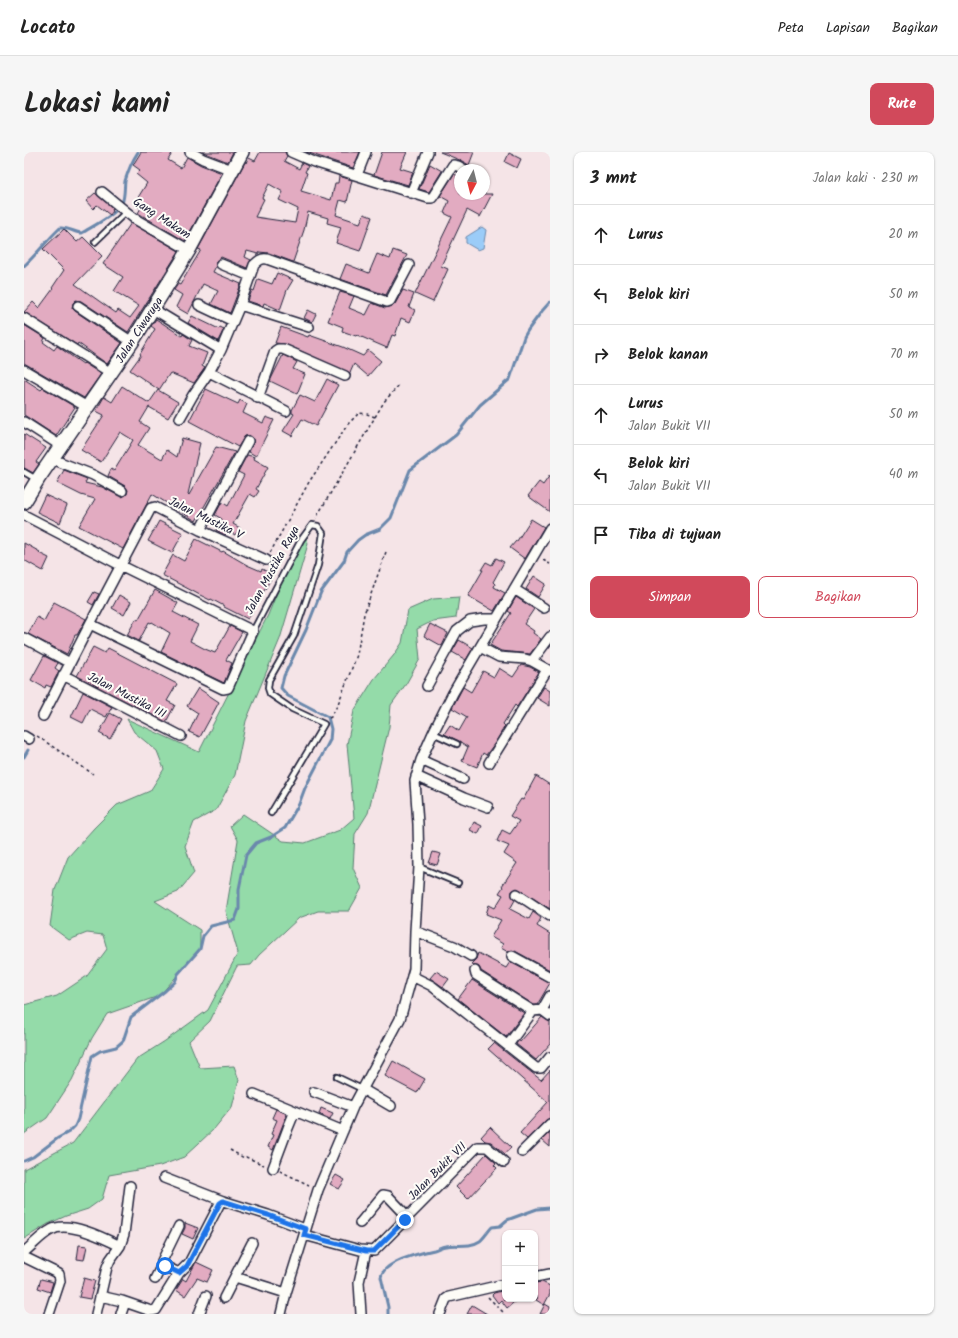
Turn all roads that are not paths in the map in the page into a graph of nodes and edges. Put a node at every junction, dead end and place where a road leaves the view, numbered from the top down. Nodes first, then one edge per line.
1 (190, 152) edge
2 (242, 152) edge
3 (291, 152) edge
4 (366, 152) edge
5 (428, 152) edge
6 (454, 165) edge
7 (232, 170) junction
8 (357, 175) junction
9 (102, 192) dead end
10 (411, 193) junction
11 (127, 211) junction
12 (95, 242) dead end
13 (190, 250) junction
14 (221, 264) dead end
15 (409, 265) dead end
16 (250, 276) junction
17 (198, 305) dead end
18 (240, 305) junction
19 (78, 306) dead end
20 (153, 309) junction
21 (24, 318) edge
22 (233, 321) junction
23 (310, 327) dead end
24 (132, 342) junction
25 (221, 350) junction
26 (24, 370) edge
27 (209, 372) junction
28 (111, 373) junction
29 (345, 376) dead end
30 (258, 398) junction
31 (88, 407) junction
32 (286, 411) dead end
33 (180, 418) dead end
34 (24, 422) edge
35 (248, 441) dead end
36 (61, 446) junction
37 (52, 459) junction
38 (24, 472) edge
39 (38, 479) junction
40 (122, 491) dead end
41 (24, 502) edge
42 (24, 515) edge
43 (550, 528) edge
44 (200, 530) junction
45 (268, 557) road end
46 (120, 565) junction
47 (514, 589) junction
48 (544, 608) dead end
49 (496, 619) junction
50 (90, 624) junction
51 (253, 631) junction
52 (550, 637) edge
53 (24, 638) edge
54 (480, 647) junction
55 (532, 661) junction
56 (70, 663) junction
57 (549, 671) edge
58 (63, 675) junction
59 (426, 686) dead end
60 (43, 716) dead end
61 (433, 733) junction
62 (181, 736) dead end
63 (457, 744) dead end
64 (421, 760) junction
65 (489, 763) dead end
66 (416, 776) junction
67 (463, 778) dead end
68 (488, 807) dead end
69 (271, 813) dead end
70 (419, 867) junction
71 (458, 883) dead end
72 (517, 894) dead end
73 (550, 916) edge
74 (415, 931) junction
75 (471, 956) dead end
76 (512, 956) dead end
77 (475, 971) dead end
78 (412, 976) junction
79 (550, 977) edge
80 (550, 996) edge
81 (538, 1010) junction
82 (550, 1016) edge
83 (508, 1045) junction
84 (550, 1058) edge
85 (337, 1076) dead end
86 (362, 1089) junction
87 (314, 1092) dead end
88 (254, 1094) dead end
89 (391, 1106) dead end
90 (353, 1107) junction
91 (295, 1111) junction
92 (550, 1124) edge
93 (342, 1131) junction
94 (522, 1152) dead end
95 (504, 1162) dead end
96 (273, 1168) dead end
97 (164, 1178) dead end
98 (130, 1186) dead end
99 (223, 1201) junction
100 (408, 1217) junction
101 (360, 1223) dead end
102 (179, 1226) dead end
103 (305, 1232) junction
104 (252, 1243) dead end
105 (120, 1246) junction
106 (366, 1251) junction
107 (24, 1252) edge
108 (24, 1257) edge
109 (162, 1265) junction
110 (179, 1273) junction
111 (550, 1274) edge
112 (538, 1276) edge
113 (235, 1277) junction
114 (155, 1279) dead end
115 (502, 1285) edge
116 (286, 1293) junction
117 (100, 1296) junction
118 (206, 1296) dead end
119 (224, 1298) dead end
120 (125, 1302) junction
121 (49, 1314) edge
122 (96, 1314) edge
123 (121, 1314) edge
124 (199, 1314) edge
125 (281, 1314) edge
126 (361, 1314) edge
127 (440, 1314) edge

1 - 7 street
2 - 7 street, Jalan Ciwaruga
3 - 8 street
4 - 8 street
5 - 10 street
6 - 10 street
7 - 13 street, Jalan Ciwaruga
8 - 10 street
9 - 11 street, Gang Makam
11 - 12 lane
11 - 13 street, Gang Makam
13 - 20 street, Jalan Ciwaruga
14 - 16 street
15 - 16 street
16 - 18 street
17 - 22 street
18 - 22 street
18 - 23 street
19 - 24 street
20 - 24 street, Jalan Ciwaruga
20 - 25 street
21 - 28 street
22 - 25 street
24 - 28 street, Jalan Ciwaruga
25 - 27 street
26 - 31 street
27 - 30 street
27 - 33 street
28 - 31 street, Jalan Ciwaruga
29 - 30 street
30 - 32 street
31 - 36 street, Jalan Ciwaruga
34 - 36 street
35 - 44 street
36 - 37 street, Jalan Ciwaruga
37 - 39 street, Jalan Ciwaruga
37 - 40 street
38 - 39 lane
39 - 41 street, Jalan Ciwaruga
42 - 46 street, Jalan Mustika Raya
43 - 47 street
44 - 45 street, Jalan Mustika V
44 - 46 street, Jalan Mustika V
46 - 50 street
46 - 51 street, Jalan Mustika Raya
47 - 48 street
47 - 49 street
49 - 54 street
49 - 59 street
50 - 51 street
50 - 56 street
51 - 69 lane, Jalan Mustika Raya
52 - 55 street
53 - 56 street
54 - 55 street
54 - 61 street
55 - 57 street
56 - 58 street
57 - 65 street
58 - 60 street
58 - 62 street, Jalan Mustika III
61 - 63 lane
61 - 64 street
64 - 66 street
64 - 67 street
66 - 68 street
66 - 70 street
70 - 71 lane
70 - 74 street
72 - 73 street
74 - 75 street
74 - 78 street
76 - 79 street
77 - 81 street
78 - 83 street
78 - 86 street
80 - 81 street
81 - 82 street
81 - 83 street
83 - 84 street
85 - 86 lane
86 - 89 street
86 - 90 street
87 - 90 street
88 - 91 street
90 - 93 street
91 - 93 street
91 - 96 street
92 - 94 street
93 - 103 street
95 - 100 street, Jalan Bukit VII
97 - 99 street
98 - 105 street
99 - 103 street
99 - 110 street
100 - 101 street
100 - 106 street, Jalan Bukit VII
102 - 109 street
103 - 106 street
103 - 116 street
104 - 113 street
105 - 107 street
105 - 117 street
106 - 126 street
108 - 121 street
109 - 110 street
109 - 114 street
110 - 120 street
111 - 112 street
113 - 116 street
113 - 119 street
115 - 127 street
116 - 125 street
117 - 120 street
117 - 122 street
118 - 124 street
120 - 123 street

